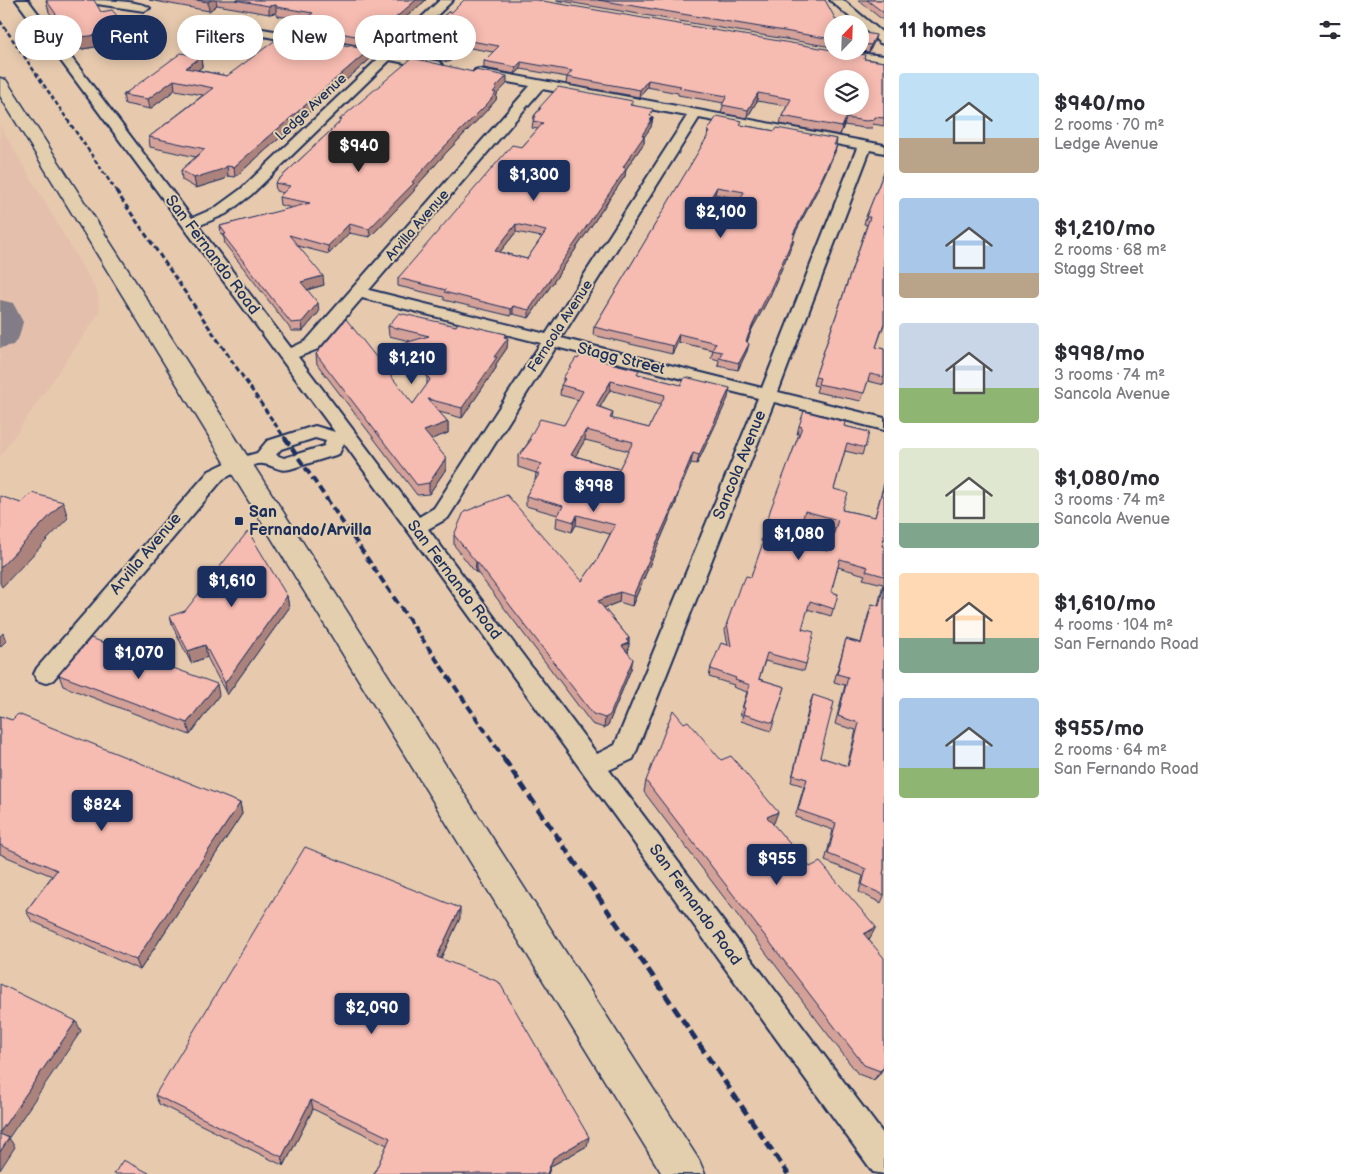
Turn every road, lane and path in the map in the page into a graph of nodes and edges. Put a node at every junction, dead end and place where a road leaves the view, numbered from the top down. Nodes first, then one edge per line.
1 (22, 0) edge
2 (90, 0) edge
3 (447, 0) edge
4 (836, 0) edge
5 (144, 8) dead end
6 (431, 15) edge
7 (263, 33) edge
8 (884, 40) edge
9 (355, 50) edge
10 (869, 57) edge
11 (384, 60) edge
12 (408, 60) edge
13 (884, 60) edge
14 (444, 67) edge
15 (463, 70) edge
16 (0, 83) edge
17 (538, 85) junction
18 (694, 114) junction
19 (865, 145) junction
20 (884, 148) edge
21 (189, 224) junction
22 (359, 292) junction
23 (551, 341) junction
24 (288, 355) junction
25 (768, 395) junction
26 (884, 424) edge
27 (342, 437) junction
28 (252, 460) junction
29 (415, 527) junction
30 (45, 674) dead end
31 (593, 766) junction
32 (881, 1152) edge
33 (685, 1174) edge

1 - 21 street, San Fernando Road
2 - 5 street
3 - 6 street, Ledge Avenue
4 - 8 street
7 - 9 street
10 - 13 street
11 - 21 street, Ledge Avenue
12 - 14 street
15 - 17 street
16 - 28 main road
17 - 18 street
17 - 22 street, Arvilla Avenue
18 - 19 street
18 - 23 street, Ferncola Avenue
19 - 20 street
19 - 25 street, Sancola Avenue
21 - 24 street, San Fernando Road
22 - 23 street, Stagg Street
22 - 24 street, Arvilla Avenue
23 - 25 street, Stagg Street
23 - 29 street, Ferncola Avenue
24 - 27 street, San Fernando Road
25 - 26 street, Stagg Street
25 - 31 street, Sancola Avenue
27 - 28 street
27 - 29 street, San Fernando Road
28 - 30 street, Arvilla Avenue
28 - 33 main road
29 - 31 street, San Fernando Road
31 - 32 street, San Fernando Road

